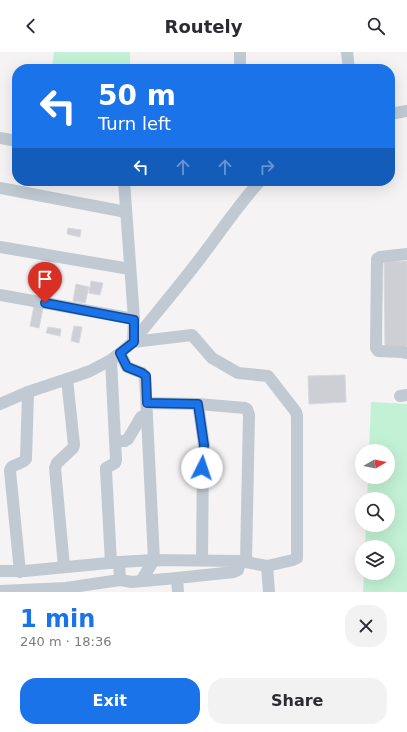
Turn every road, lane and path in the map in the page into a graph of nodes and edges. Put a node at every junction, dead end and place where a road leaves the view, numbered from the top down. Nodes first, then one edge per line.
1 (240, 52) edge
2 (348, 52) edge
3 (240, 64) edge
4 (349, 64) edge
5 (407, 111) edge
6 (395, 113) edge
7 (0, 138) edge
8 (12, 141) edge
9 (124, 186) edge
10 (248, 186) edge
11 (256, 186) edge
12 (0, 188) edge
13 (249, 194) junction
14 (126, 212) junction
15 (0, 247) edge
16 (407, 254) edge
17 (130, 269) junction
18 (0, 295) edge
19 (134, 320) junction
20 (134, 342) junction
21 (407, 353) edge
22 (116, 356) junction
23 (67, 379) junction
24 (28, 392) junction
25 (0, 404) edge
26 (198, 404) junction
27 (147, 409) junction
28 (116, 441) junction
29 (154, 560) junction
30 (202, 560) junction
31 (243, 561) junction
32 (115, 563) junction
33 (267, 566) junction
34 (64, 567) junction
35 (0, 571) edge
36 (20, 572) junction
37 (177, 578) junction
38 (131, 584) edge
39 (0, 591) edge
40 (178, 592) edge
41 (269, 592) edge

1 - 3 street
2 - 4 street
5 - 6 street
7 - 8 street
9 - 14 street
10 - 13 street
11 - 13 street
12 - 14 street
13 - 20 street
14 - 17 street
15 - 17 street
16 - 21 street
17 - 19 street
18 - 19 street
19 - 20 street
20 - 22 street
20 - 33 street
22 - 23 street
22 - 27 street
22 - 28 street
23 - 24 street
23 - 34 street
24 - 25 street
24 - 36 street
26 - 27 street
26 - 30 street
26 - 31 street
27 - 28 street
27 - 29 street
28 - 32 street
29 - 30 street
29 - 32 street
29 - 38 street
30 - 31 street
31 - 33 street
31 - 37 street
32 - 34 street
32 - 38 street
33 - 41 street
34 - 36 street
35 - 36 street
37 - 38 street
37 - 40 street
38 - 39 street

